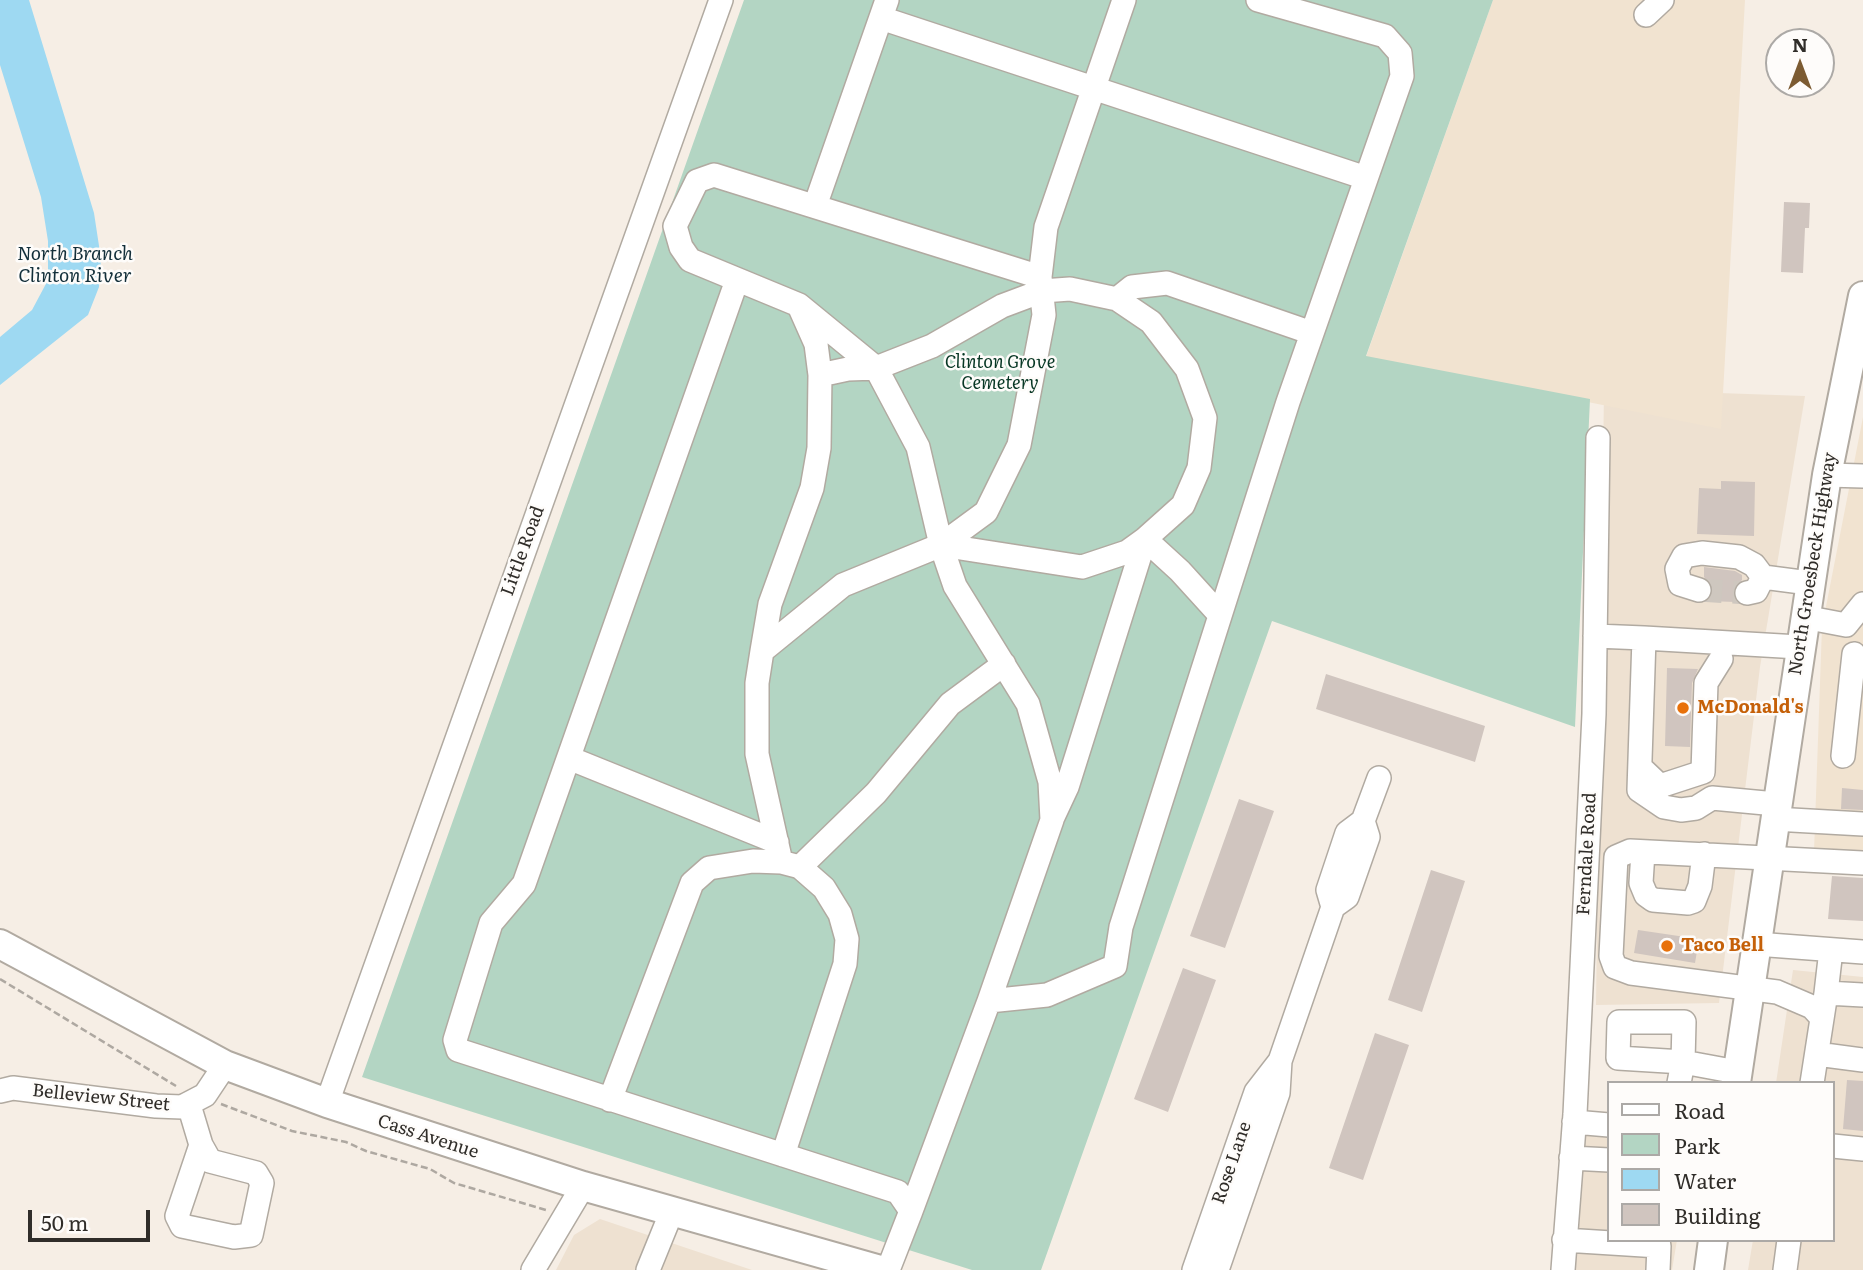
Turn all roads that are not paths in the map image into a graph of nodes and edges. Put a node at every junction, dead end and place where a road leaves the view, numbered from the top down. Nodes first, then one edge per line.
1 (721, 0) edge
2 (1124, 0) edge
3 (1258, 0) edge
4 (884, 9) edge
5 (1094, 89) junction
6 (1366, 178) junction
7 (815, 206) junction
8 (737, 280) junction
9 (1041, 284) junction
10 (1863, 296) edge
11 (1117, 299) junction
12 (799, 305) junction
13 (1312, 333) junction
14 (876, 368) junction
15 (820, 375) junction
16 (1598, 438) dead end
17 (1827, 475) junction
18 (1863, 476) edge
19 (1145, 540) junction
20 (941, 545) junction
21 (1809, 583) junction
22 (1699, 590) tunnel mouth
23 (1863, 604) edge
24 (1220, 615) junction
25 (1804, 617) junction
26 (1846, 625) junction
27 (1595, 636) junction
28 (1644, 638) junction
29 (1799, 647) junction
30 (762, 651) junction
31 (1721, 651) junction
32 (1859, 654) edge
33 (1004, 664) junction
34 (1843, 756) dead end
35 (569, 758) junction
36 (1640, 766) junction
37 (1379, 778) dead end
38 (1714, 798) junction
39 (1775, 812) junction
40 (1052, 820) junction
41 (1863, 824) edge
42 (1643, 852) junction
43 (1704, 854) junction
44 (786, 857) junction
45 (1768, 857) junction
46 (1863, 863) edge
47 (0, 944) edge
48 (1756, 944) junction
49 (1831, 950) junction
50 (1863, 952) edge
51 (1749, 987) junction
52 (1826, 993) junction
53 (1863, 995) edge
54 (989, 1001) junction
55 (1822, 1018) junction
56 (1816, 1054) junction
57 (1863, 1060) edge
58 (1280, 1061) junction
59 (225, 1065) junction
60 (1681, 1072) edge
61 (1736, 1077) edge
62 (1812, 1081) edge
63 (0, 1091) edge
64 (610, 1100) junction
65 (327, 1103) junction
66 (189, 1105) junction
67 (1574, 1122) junction
68 (1608, 1125) edge
69 (201, 1145) junction
70 (1835, 1146) edge
71 (1863, 1149) edge
72 (783, 1155) junction
73 (1571, 1158) junction
74 (1608, 1160) edge
75 (583, 1185) junction
76 (671, 1211) junction
77 (911, 1211) junction
78 (1564, 1240) junction
79 (1713, 1242) edge
80 (1789, 1242) edge
81 (533, 1270) edge
82 (648, 1270) edge
83 (880, 1270) edge
84 (888, 1270) edge
85 (1194, 1270) edge
86 (1217, 1270) edge
87 (1563, 1270) edge
88 (1658, 1270) edge
89 (1709, 1270) edge
90 (1785, 1270) edge

1 - 65 street, Little Road
2 - 5 street
3 - 6 street
4 - 5 street
4 - 7 street
5 - 6 street
5 - 9 street
6 - 13 street
7 - 8 street
7 - 9 street
8 - 12 street
8 - 35 street
9 - 11 street
9 - 14 street
9 - 20 street
10 - 17 main road, North Groesbeck Highway
11 - 13 street
11 - 19 street
12 - 14 street
12 - 15 street
13 - 24 street
14 - 15 street
14 - 20 street
15 - 30 street
16 - 27 street, Ferndale Road
17 - 18 street
17 - 21 main road, North Groesbeck Highway
19 - 20 street
19 - 24 street
19 - 40 street
20 - 30 street
20 - 33 street
21 - 22 street
21 - 25 main road, North Groesbeck Highway
23 - 26 street
24 - 54 street
25 - 26 street
25 - 29 main road, North Groesbeck Highway
26 - 32 street
27 - 28 street
27 - 67 street, Ferndale Road
28 - 31 street
28 - 36 street
29 - 31 street
29 - 39 main road, North Groesbeck Highway
30 - 44 street
31 - 36 street
31 - 38 street
32 - 34 street
33 - 40 street
33 - 44 street
35 - 44 street
35 - 64 street
36 - 38 street
37 - 58 street, Rose Lane
38 - 39 street
39 - 41 street
39 - 45 main road, North Groesbeck Highway
40 - 54 street
42 - 43 street
42 - 43 street
42 - 51 street
43 - 45 street
44 - 64 street
44 - 72 street
45 - 46 street
45 - 48 main road, North Groesbeck Highway
47 - 59 main road, Cass Avenue
48 - 49 street
48 - 51 main road, North Groesbeck Highway
49 - 50 street
49 - 52 street
51 - 55 street
51 - 61 main road, North Groesbeck Highway
52 - 53 street
52 - 55 street
54 - 77 street
55 - 56 street
56 - 57 street
56 - 62 street
58 - 85 street, Rose Lane
58 - 86 street, Rose Lane
59 - 65 main road, Cass Avenue
59 - 66 street, Belleview Street
60 - 61 street
63 - 66 street, Belleview Street
64 - 72 street
65 - 75 main road, Cass Avenue
66 - 69 street
67 - 68 street
67 - 73 street, Ferndale Road
69 - 69 street
70 - 71 street
72 - 77 street
73 - 74 street
73 - 78 street, Ferndale Road
75 - 76 main road, Cass Avenue
75 - 81 street
76 - 82 street
76 - 83 main road, Cass Avenue
77 - 84 street
78 - 87 street, Ferndale Road
78 - 88 street
79 - 89 main road
80 - 90 street

